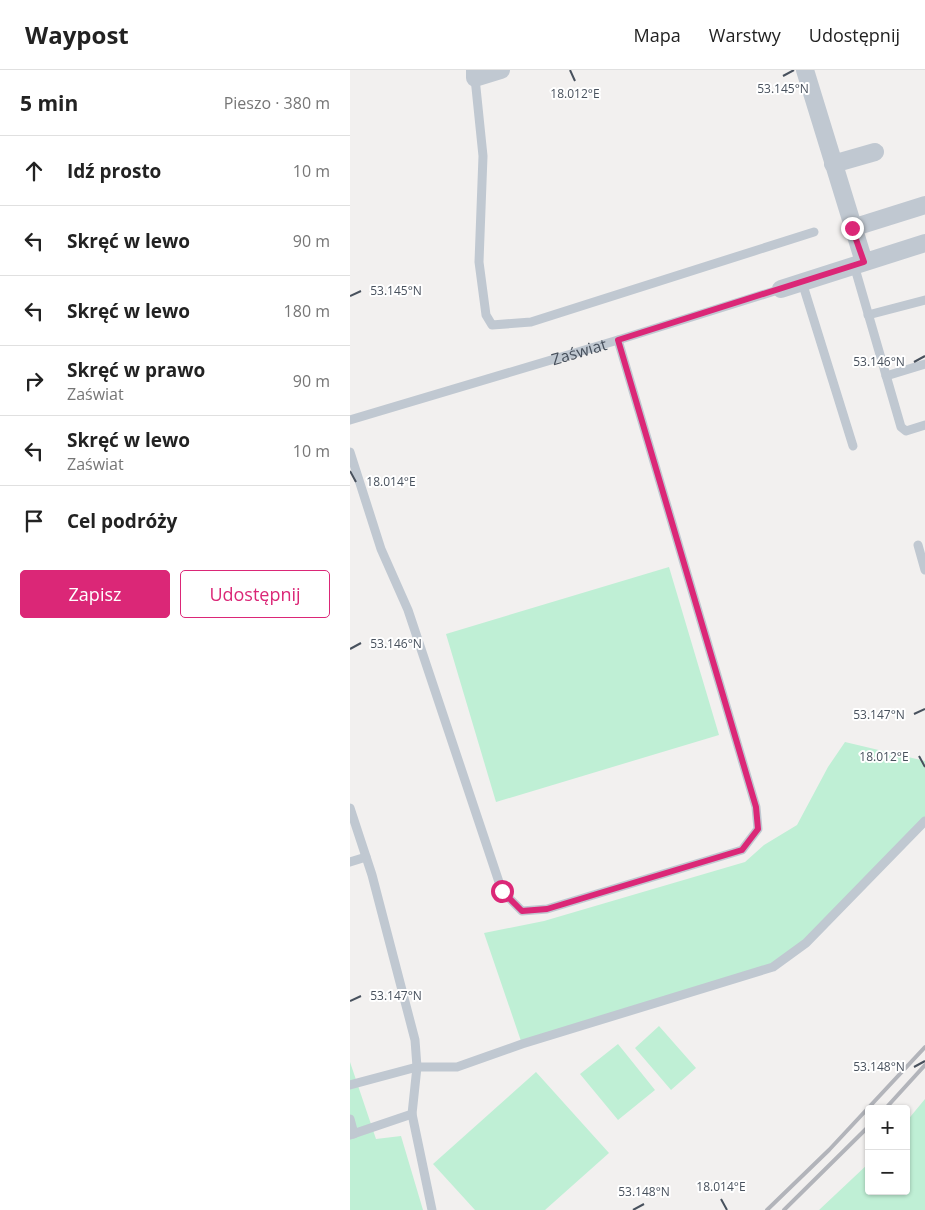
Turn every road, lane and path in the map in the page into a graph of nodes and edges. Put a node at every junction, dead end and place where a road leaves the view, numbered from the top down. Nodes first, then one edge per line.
1 (502, 70) edge
2 (805, 70) edge
3 (475, 74) edge
4 (875, 152) dead end
5 (833, 164) junction
6 (925, 205) edge
7 (852, 228) junction
8 (814, 232) dead end
9 (925, 242) edge
10 (859, 264) junction
11 (802, 282) junction
12 (781, 289) joint
13 (925, 300) edge
14 (868, 315) junction
15 (618, 340) junction
16 (925, 364) edge
17 (886, 376) junction
18 (350, 420) edge
19 (925, 425) edge
20 (853, 446) dead end
21 (350, 452) edge
22 (918, 545) dead end
23 (925, 570) edge
24 (350, 808) edge
25 (925, 821) edge
26 (366, 857) junction
27 (350, 862) edge
28 (417, 1067) junction
29 (350, 1085) edge
30 (412, 1114) junction
31 (350, 1119) edge
32 (352, 1134) edge
33 (432, 1210) edge

1 - 3 street
2 - 5 street
3 - 8 lane
4 - 5 street
5 - 7 street
6 - 7 street
7 - 10 street
9 - 10 street, Zaświat
10 - 11 street, Zaświat
10 - 14 lane
11 - 12 street, Zaświat
11 - 20 lane
12 - 15 lane, Zaświat
13 - 14 lane
14 - 17 lane
15 - 18 lane, Zaświat
15 - 21 lane
16 - 17 lane
17 - 19 lane
22 - 23 lane
24 - 26 lane
25 - 28 lane
26 - 27 lane
26 - 28 lane
28 - 29 lane
28 - 30 lane
30 - 32 lane
30 - 33 lane
31 - 32 lane

